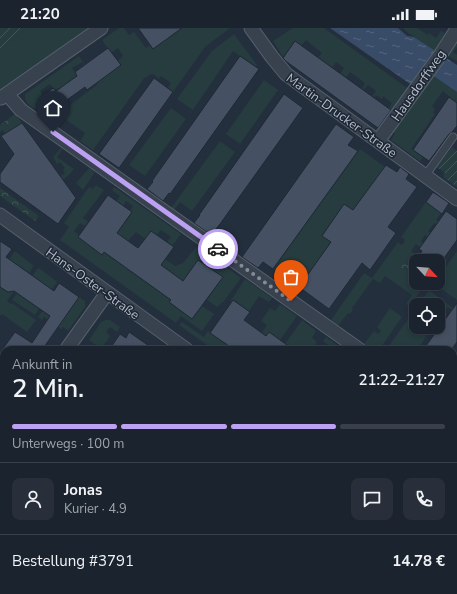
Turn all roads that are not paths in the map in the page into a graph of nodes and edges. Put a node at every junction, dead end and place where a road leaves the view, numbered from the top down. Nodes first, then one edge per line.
1 (101, 28) edge
2 (251, 28) edge
3 (457, 29) edge
4 (4, 97) edge
5 (453, 137) dead end
6 (378, 141) junction
7 (425, 176) junction
8 (457, 199) edge
9 (0, 216) edge
10 (107, 293) junction
11 (69, 346) edge
12 (180, 346) edge
13 (354, 346) edge

1 - 4 street
2 - 6 street, Martin-Drucker-Straße
3 - 6 street, Hausdorffweg
4 - 13 street
5 - 7 lane
6 - 7 street, Martin-Drucker-Straße
7 - 8 street, Martin-Drucker-Straße
9 - 10 street, Hans-Oster-Straße
10 - 11 street
10 - 12 street, Hans-Oster-Straße

